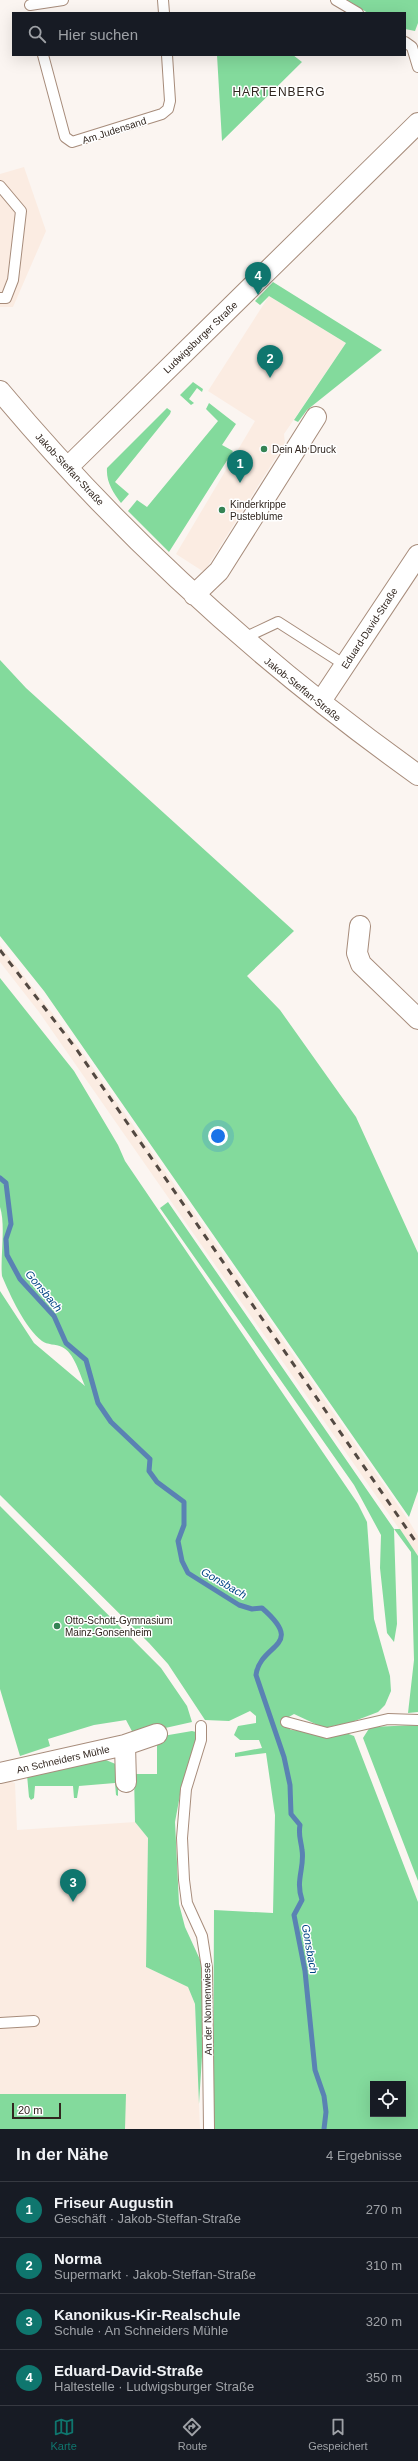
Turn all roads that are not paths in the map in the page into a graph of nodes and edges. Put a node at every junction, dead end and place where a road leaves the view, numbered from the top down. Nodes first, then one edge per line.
1 (63, 0) edge
2 (163, 0) edge
3 (336, 0) edge
4 (30, 6) edge
5 (164, 12) edge
6 (356, 12) edge
7 (406, 43) edge
8 (43, 56) edge
9 (166, 56) edge
10 (418, 67) edge
11 (418, 123) edge
12 (0, 186) edge
13 (0, 298) edge
14 (0, 391) edge
15 (316, 417) dead end
16 (68, 467) junction
17 (418, 555) edge
18 (194, 595) junction
19 (242, 639) junction
20 (345, 665) junction
21 (321, 701) junction
22 (418, 775) edge
23 (360, 926) dead end
24 (418, 1019) edge
25 (418, 1720) edge
26 (286, 1722) dead end
27 (201, 1726) dead end
28 (157, 1734) dead end
29 (125, 1744) junction
30 (0, 1773) edge
31 (126, 1782) dead end
32 (34, 2021) dead end
33 (0, 2023) edge
34 (208, 2129) edge

1 - 4 lane
2 - 5 lane
3 - 6 lane
7 - 10 lane
8 - 9 lane, Am Judensand
11 - 16 street, Ludwigsburger Straße
12 - 13 lane
14 - 16 street, Jakob-Steffan-Straße
15 - 18 street
16 - 18 street, Jakob-Steffan-Straße
17 - 20 street, Eduard-David-Straße
18 - 19 street, Jakob-Steffan-Straße
19 - 20 lane
19 - 21 street, Jakob-Steffan-Straße
20 - 21 street, Eduard-David-Straße
21 - 22 street, Jakob-Steffan-Straße
23 - 24 street
25 - 26 lane
27 - 34 lane, An der Nonnenwiese
28 - 29 street, An Schneiders Mühle
29 - 30 street, An Schneiders Mühle
29 - 31 street, An Schneiders Mühle
32 - 33 lane

